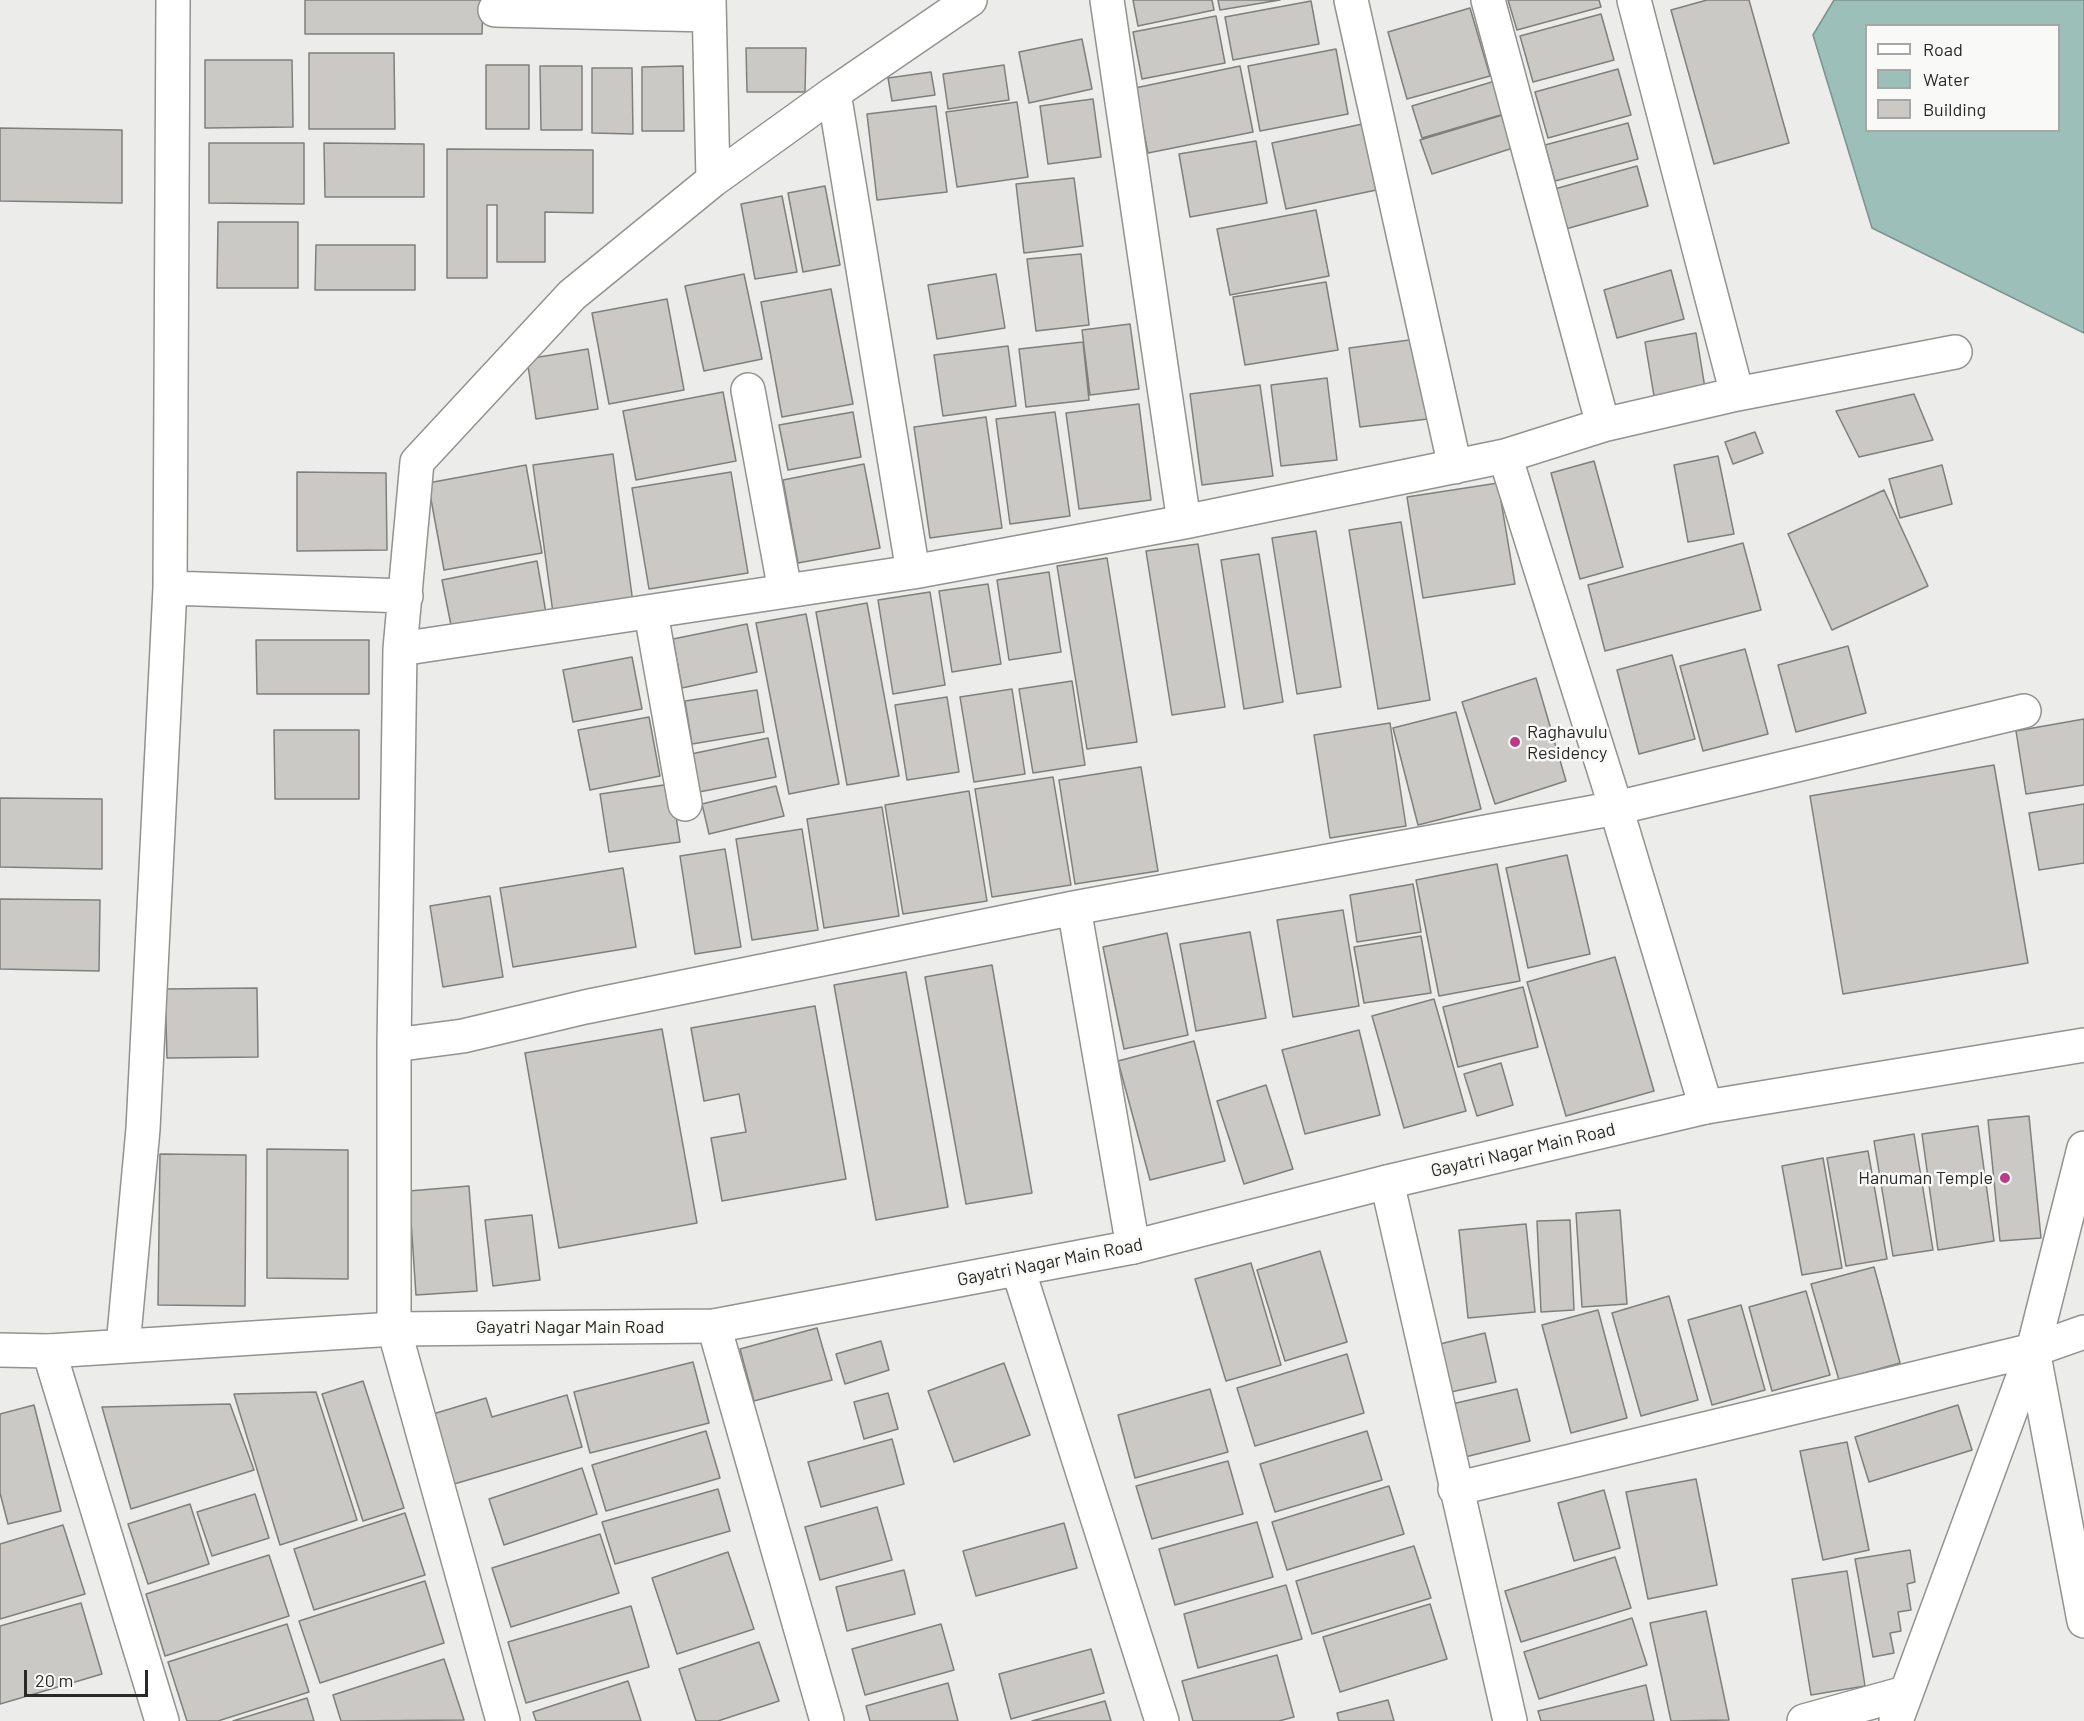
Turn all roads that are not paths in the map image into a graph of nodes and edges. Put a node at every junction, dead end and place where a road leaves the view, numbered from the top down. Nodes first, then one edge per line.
1 (173, 0) edge
2 (970, 0) edge
3 (1107, 0) edge
4 (1351, 0) edge
5 (1488, 0) edge
6 (1634, 0) edge
7 (709, 8) edge
8 (495, 10) dead end
9 (834, 93) junction
10 (712, 180) junction
11 (1955, 352) dead end
12 (748, 390) dead end
13 (1737, 394) junction
14 (1603, 425) junction
15 (1505, 456) junction
16 (1455, 467) junction
17 (1184, 522) junction
18 (913, 572) junction
19 (170, 588) junction
20 (785, 591) junction
21 (406, 596) junction
22 (651, 613) junction
23 (400, 649) junction
24 (2024, 711) dead end
25 (685, 804) dead end
26 (1617, 808) junction
27 (1074, 908) junction
28 (394, 1045) junction
29 (2084, 1045) edge
30 (1706, 1107) junction
31 (2084, 1148) edge
32 (1387, 1182) junction
33 (1133, 1247) junction
34 (1018, 1269) junction
35 (714, 1326) junction
36 (394, 1329) junction
37 (2084, 1332) edge
38 (123, 1346) junction
39 (0, 1350) edge
40 (2033, 1350) junction
41 (49, 1351) junction
42 (1455, 1489) junction
43 (2084, 1621) edge
44 (1900, 1707) edge
45 (162, 1721) edge
46 (503, 1721) edge
47 (827, 1721) edge
48 (1162, 1721) edge
49 (1510, 1721) edge
50 (1803, 1721) edge

1 - 19 street
2 - 9 street
3 - 17 street
4 - 16 street
5 - 14 street
6 - 13 street
7 - 8 street
7 - 10 street
9 - 10 street
9 - 18 street
10 - 21 street
11 - 13 street
12 - 20 street
13 - 14 street
14 - 15 street
15 - 16 street
15 - 26 street
16 - 17 street
17 - 18 street
18 - 20 street
19 - 21 street
19 - 38 street
20 - 22 street
21 - 23 street
22 - 23 street
22 - 25 street
23 - 28 street
24 - 26 street
26 - 27 street
26 - 30 street
27 - 28 street
27 - 33 street
28 - 36 street
29 - 30 street, Gayatri Nagar Main Road
30 - 32 street, Gayatri Nagar Main Road
31 - 40 street
32 - 33 street, Gayatri Nagar Main Road
32 - 42 street
33 - 34 street, Gayatri Nagar Main Road
34 - 35 street, Gayatri Nagar Main Road
34 - 48 street
35 - 36 street, Gayatri Nagar Main Road
35 - 47 street
36 - 38 street, Gayatri Nagar Main Road
36 - 46 street
37 - 40 street
38 - 41 street, Gayatri Nagar Main Road
39 - 41 street, Gayatri Nagar Main Road
40 - 42 street
40 - 43 street
40 - 44 street
41 - 45 street
42 - 49 street
44 - 50 street

